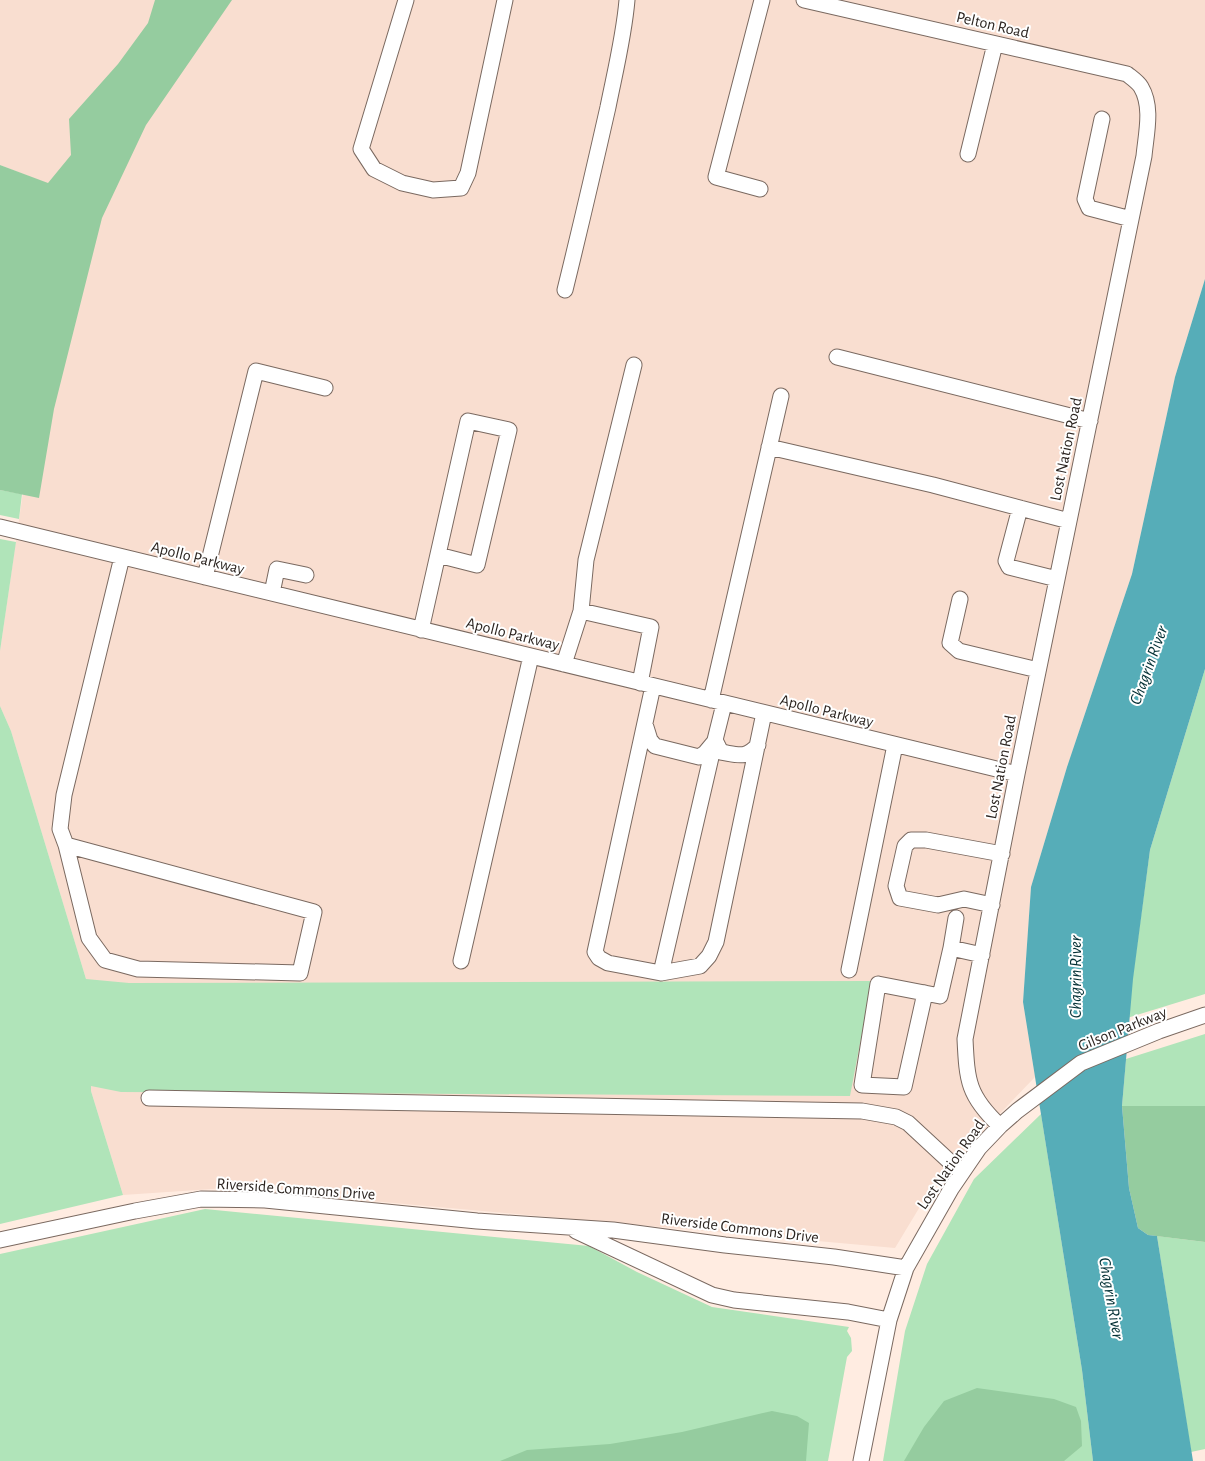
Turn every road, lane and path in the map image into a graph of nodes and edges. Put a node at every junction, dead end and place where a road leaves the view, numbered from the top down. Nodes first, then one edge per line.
1 (406, 0) edge
2 (505, 0) edge
3 (627, 0) edge
4 (762, 0) edge
5 (804, 0) edge
6 (996, 44) junction
7 (1103, 68) joint
8 (1102, 119) dead end
9 (968, 154) dead end
10 (760, 189) dead end
11 (1131, 219) junction
12 (565, 290) dead end
13 (837, 357) dead end
14 (634, 365) dead end
15 (325, 388) dead end
16 (781, 396) dead end
17 (1090, 421) junction
18 (769, 447) junction
19 (1020, 508) junction
20 (1069, 521) junction
21 (0, 527) edge
22 (438, 556) junction
23 (122, 557) junction
24 (306, 575) dead end
25 (205, 577) junction
26 (1057, 579) junction
27 (272, 593) junction
28 (960, 599) dead end
29 (581, 611) junction
30 (421, 630) junction
31 (531, 656) junction
32 (564, 664) junction
33 (1038, 670) junction
34 (647, 685) junction
35 (718, 702) junction
36 (764, 713) junction
37 (645, 724) junction
38 (715, 740) junction
39 (758, 744) junction
40 (895, 745) junction
41 (1016, 774) junction
42 (66, 845) junction
43 (1002, 854) junction
44 (992, 905) junction
45 (956, 918) dead end
46 (951, 948) junction
47 (982, 955) junction
48 (460, 961) dead end
49 (849, 970) dead end
50 (661, 973) junction
51 (925, 993) junction
52 (1205, 1015) edge
53 (149, 1098) dead end
54 (1000, 1126) junction
55 (962, 1173) junction
56 (570, 1228) junction
57 (0, 1240) edge
58 (906, 1268) junction
59 (889, 1320) junction
60 (861, 1461) edge

1 - 2 street
3 - 12 street
4 - 10 street
5 - 6 street, Pelton Road
6 - 7 street, Pelton Road
6 - 9 street
7 - 11 street, Lost Nation Road
8 - 11 street
11 - 17 street, Lost Nation Road
13 - 17 street
14 - 29 street
15 - 25 street
16 - 18 street
17 - 20 street, Lost Nation Road
18 - 19 street
18 - 35 street
19 - 20 street
19 - 26 street
20 - 26 street, Lost Nation Road
21 - 23 street, Apollo Parkway
22 - 22 street
22 - 30 street
23 - 25 street, Apollo Parkway
23 - 42 street
24 - 27 street
25 - 27 street, Apollo Parkway
26 - 33 street, Lost Nation Road
27 - 30 street, Apollo Parkway
28 - 33 street
29 - 32 street
29 - 34 street
30 - 31 street, Apollo Parkway
31 - 32 street, Apollo Parkway
31 - 48 street
32 - 34 street, Apollo Parkway
33 - 41 street, Lost Nation Road
34 - 35 street, Apollo Parkway
34 - 37 street
35 - 36 street, Apollo Parkway
35 - 38 street
36 - 39 street
36 - 40 street, Apollo Parkway
37 - 38 street
37 - 50 street
38 - 39 street
38 - 50 street
39 - 50 street
40 - 41 street, Apollo Parkway
40 - 49 street
41 - 43 street, Lost Nation Road
42 - 42 street
43 - 44 street, Lost Nation Road
43 - 44 street
44 - 47 street, Lost Nation Road
45 - 46 street
46 - 47 street
46 - 51 street
47 - 54 street, Lost Nation Road
51 - 51 street
52 - 54 street, Gilson Parkway
53 - 55 street
54 - 55 street, Lost Nation Road
55 - 58 street, Lost Nation Road
56 - 57 street, Riverside Commons Drive
56 - 58 street, Riverside Commons Drive
56 - 59 street, Riverside Commons Drive
58 - 59 street, Lost Nation Road
59 - 60 street, Lost Nation Road

